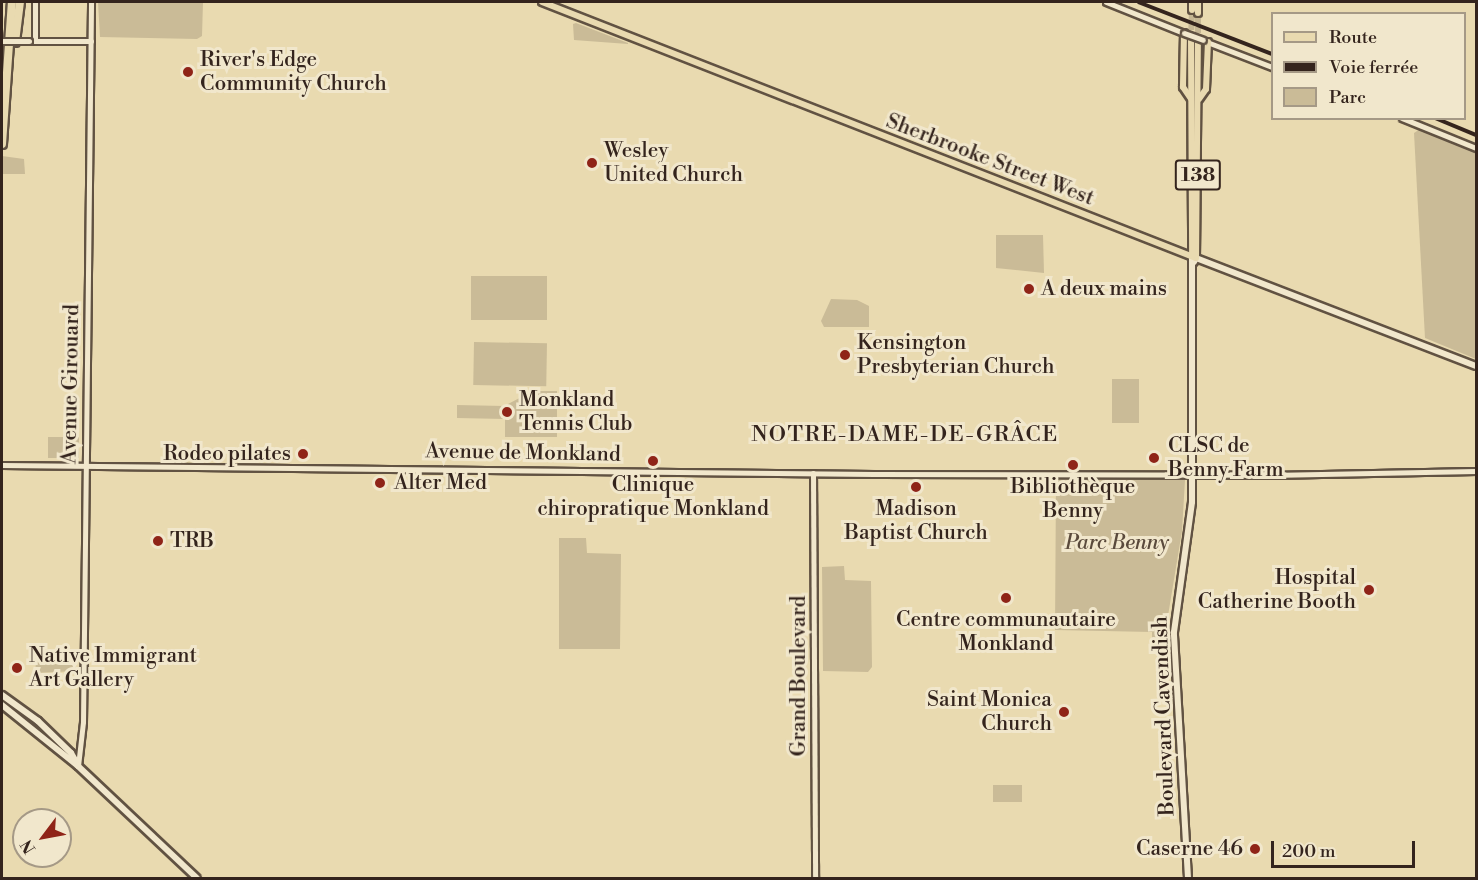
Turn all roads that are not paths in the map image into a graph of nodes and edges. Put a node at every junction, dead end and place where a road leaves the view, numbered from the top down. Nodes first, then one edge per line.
1 (12, 2) edge
2 (20, 2) edge
3 (35, 2) edge
4 (91, 2) edge
5 (542, 2) edge
6 (1106, 2) edge
7 (1192, 2) edge
8 (1198, 2) edge
9 (1184, 33) junction
10 (2, 41) edge
11 (32, 41) junction
12 (91, 41) junction
13 (1200, 41) junction
14 (1271, 67) edge
15 (7, 91) junction
16 (1191, 99) junction
17 (1407, 120) edge
18 (2, 144) edge
19 (1476, 148) edge
20 (1194, 260) junction
21 (1476, 366) edge
22 (2, 465) edge
23 (86, 466) junction
24 (1476, 471) edge
25 (813, 473) junction
26 (1193, 475) junction
27 (2, 695) edge
28 (2, 705) edge
29 (78, 766) junction
30 (197, 879) edge
31 (815, 879) edge
32 (1188, 879) edge

1 - 15 highway
2 - 15 highway
3 - 11 street
4 - 12 street, Avenue Girouard
5 - 20 main road, Sherbrooke Street West
6 - 9 street
7 - 8 main road
9 - 13 street, bridge
9 - 16 main road
10 - 11 street, bridge
11 - 12 street
12 - 23 street, Avenue Girouard
13 - 14 street
13 - 16 main road, Boulevard Cavendish / 138
13 - 20 main road, Boulevard Cavendish / 138
15 - 18 highway
16 - 20 main road, Boulevard Cavendish / 138
17 - 19 street
20 - 21 main road, Sherbrooke Street West
20 - 26 main road, Boulevard Cavendish
22 - 23 street, Avenue de Monkland
23 - 25 street, Avenue de Monkland
23 - 29 street, Avenue Girouard
24 - 26 street, Avenue de Monkland
25 - 26 street, Avenue de Monkland
25 - 31 street, Grand Boulevard
26 - 32 main road, Boulevard Cavendish
27 - 29 main road
28 - 29 main road
29 - 30 main road

